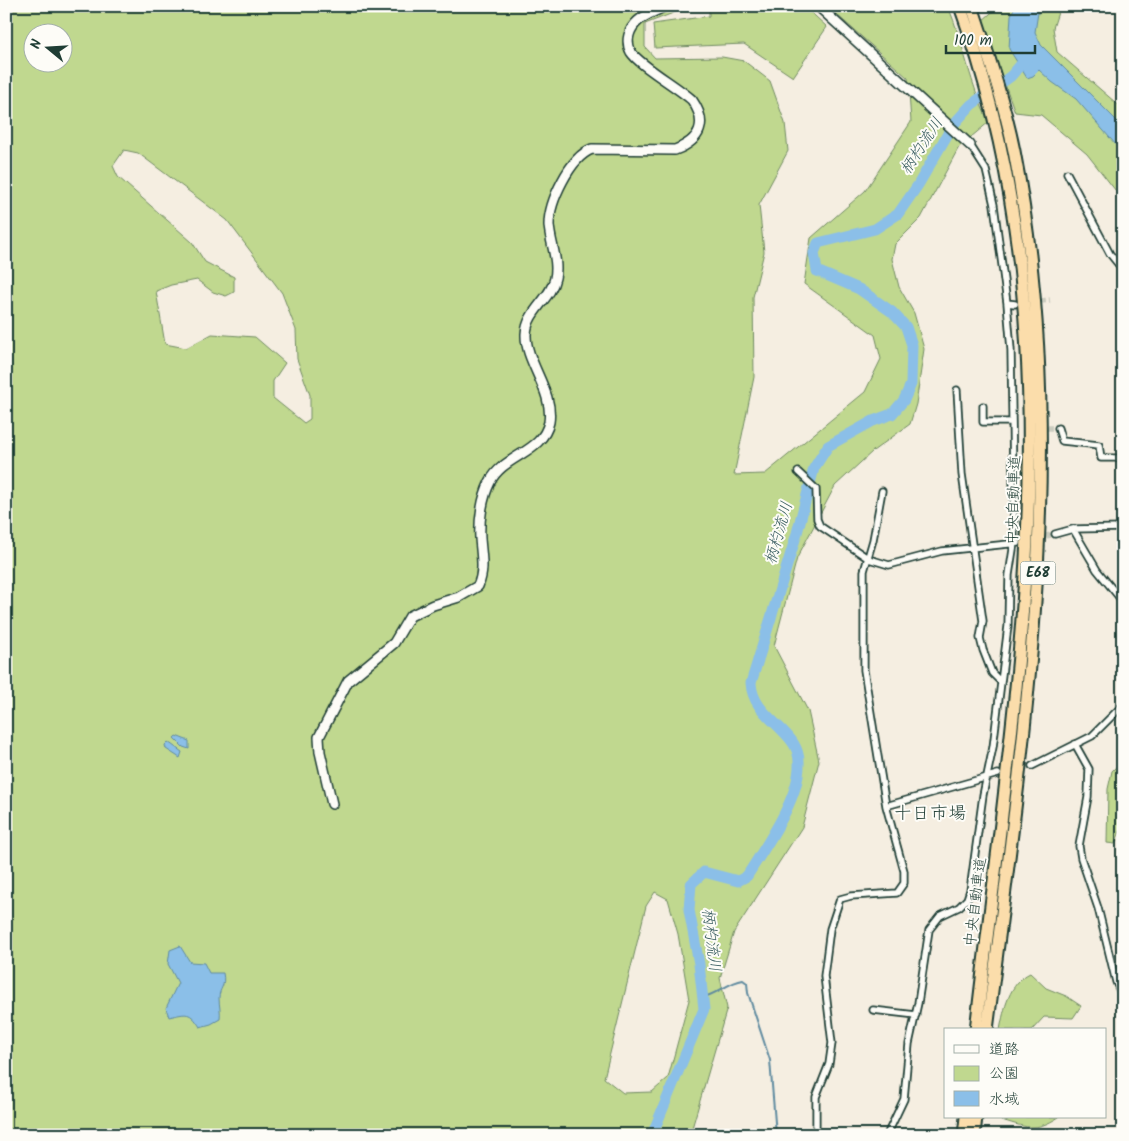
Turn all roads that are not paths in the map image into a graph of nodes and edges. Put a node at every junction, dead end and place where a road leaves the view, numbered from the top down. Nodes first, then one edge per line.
1 (665, 6) edge
2 (818, 6) edge
3 (967, 8) edge
4 (970, 145) joint
5 (1067, 173) dead end
6 (1123, 270) edge
7 (1007, 303) junction
8 (1015, 304) dead end
9 (957, 390) dead end
10 (983, 406) dead end
11 (1014, 427) junction
12 (1058, 428) tunnel mouth
13 (1123, 458) edge
14 (798, 472) dead end
15 (882, 491) dead end
16 (1123, 528) edge
17 (1073, 529) junction
18 (1054, 534) tunnel mouth
19 (1016, 543) junction
20 (971, 546) junction
21 (869, 559) junction
22 (1123, 602) edge
23 (1002, 682) junction
24 (1123, 705) edge
25 (1075, 744) junction
26 (1032, 766) dead end
27 (998, 774) dead end
28 (987, 778) junction
29 (332, 804) dead end
30 (886, 806) junction
31 (1123, 998) edge
32 (873, 1010) dead end
33 (916, 1014) junction
34 (976, 1028) edge
35 (988, 1028) edge
36 (966, 1118) edge
37 (976, 1118) edge
38 (816, 1135) edge
39 (888, 1135) edge
40 (964, 1135) edge
41 (974, 1135) edge

1 - 29 street
2 - 4 street
3 - 34 highway, 中央自動車道 / E68
3 - 35 highway, 中央自動車道 / E68
4 - 7 street
5 - 6 street
7 - 8 street
7 - 11 street
9 - 20 street
10 - 11 street
11 - 19 street
12 - 13 street
14 - 21 street
15 - 21 street
16 - 17 street
17 - 18 street
17 - 22 street
19 - 20 street
19 - 23 street
20 - 21 street
20 - 23 street
21 - 30 street
23 - 28 street
24 - 25 street
25 - 26 street
25 - 31 street
27 - 28 street
28 - 30 street
28 - 33 street
30 - 38 street
32 - 33 street
33 - 39 street
36 - 40 highway
37 - 41 highway

